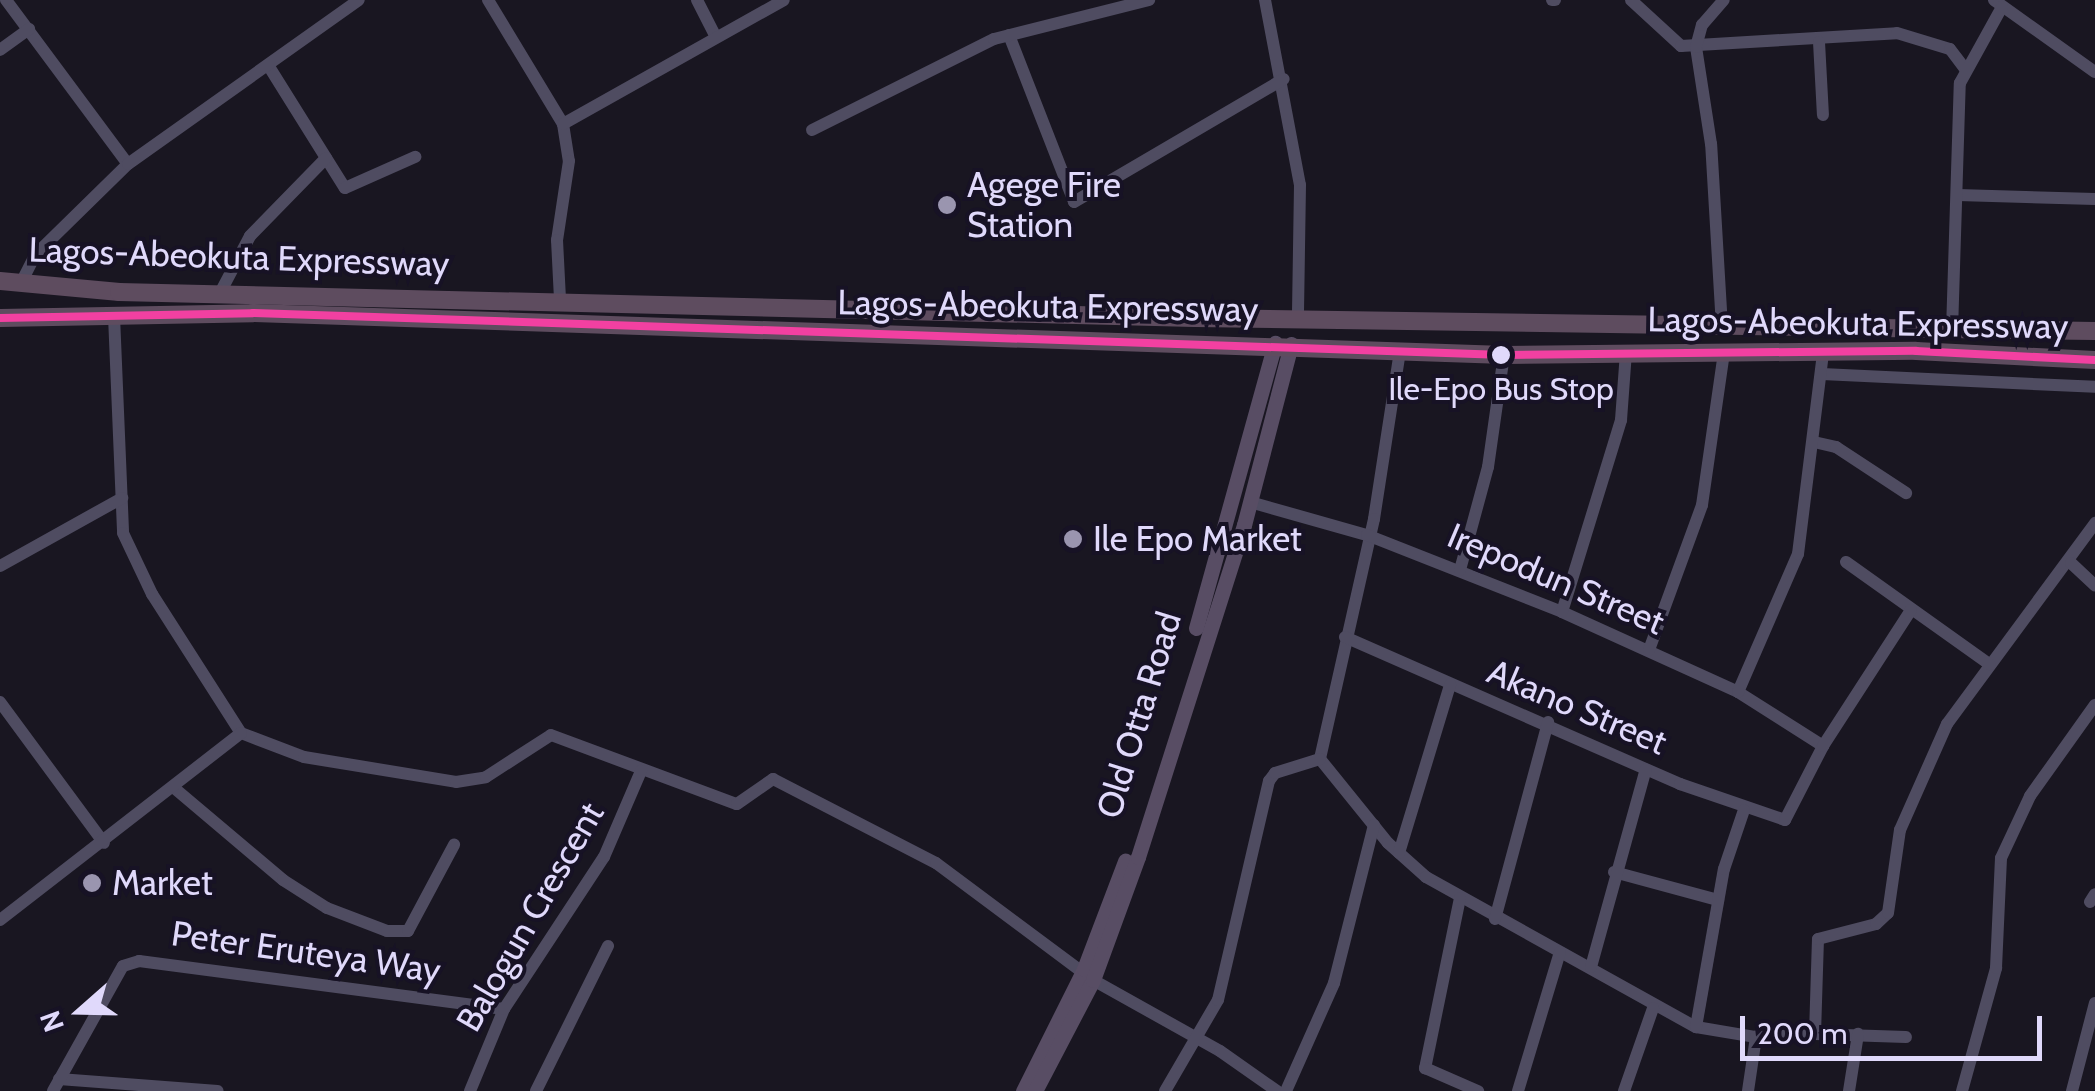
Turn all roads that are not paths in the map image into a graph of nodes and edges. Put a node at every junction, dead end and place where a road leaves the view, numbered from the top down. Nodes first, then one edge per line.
1 (6, 0) edge
2 (359, 0) edge
3 (488, 0) edge
4 (697, 0) edge
5 (784, 0) edge
6 (1148, 0) edge
7 (1265, 0) edge
8 (1631, 0) edge
9 (1724, 0) edge
10 (1998, 4) edge
11 (29, 28) junction
12 (715, 34) junction
13 (1009, 35) junction
14 (1819, 42) junction
15 (1696, 48) junction
16 (0, 50) edge
17 (268, 64) junction
18 (1965, 69) junction
19 (2095, 72) edge
20 (1284, 79) junction
21 (1823, 115) dead end
22 (563, 124) junction
23 (812, 130) dead end
24 (326, 158) junction
25 (414, 158) dead end
26 (128, 164) junction
27 (1958, 194) junction
28 (2095, 198) edge
29 (0, 281) edge
30 (20, 283) junction
31 (220, 293) junction
32 (560, 300) junction
33 (114, 316) junction
34 (1298, 317) junction
35 (0, 318) edge
36 (1722, 327) junction
37 (1952, 331) junction
38 (2095, 331) edge
39 (1917, 341) junction
40 (1283, 344) junction
41 (1400, 351) junction
42 (1626, 352) junction
43 (1724, 353) junction
44 (1824, 353) junction
45 (1504, 355) junction
46 (2095, 360) edge
47 (1822, 374) junction
48 (2095, 386) edge
49 (1814, 442) junction
50 (1906, 493) dead end
51 (122, 498) junction
52 (1250, 502) junction
53 (2095, 523) edge
54 (1366, 535) junction
55 (1846, 562) dead end
56 (2071, 563) junction
57 (0, 566) edge
58 (1460, 570) junction
59 (2095, 585) edge
60 (1911, 610) junction
61 (1562, 612) junction
62 (1345, 637) junction
63 (1649, 650) junction
64 (1989, 664) junction
65 (1450, 685) junction
66 (1738, 692) junction
67 (0, 702) edge
68 (2095, 705) edge
69 (1548, 722) junction
70 (240, 733) junction
71 (1823, 746) junction
72 (1320, 759) junction
73 (1646, 769) junction
74 (641, 771) junction
75 (173, 787) junction
76 (1744, 810) junction
77 (1374, 825) junction
78 (104, 843) junction
79 (454, 845) dead end
80 (1399, 854) junction
81 (1614, 872) junction
82 (1460, 898) junction
83 (1718, 900) junction
84 (1496, 919) junction
85 (0, 920) edge
86 (608, 946) dead end
87 (1560, 952) junction
88 (1591, 967) junction
89 (1088, 974) junction
90 (2095, 1003) edge
91 (1653, 1008) junction
92 (504, 1009) junction
93 (1696, 1027) junction
94 (1815, 1034) junction
95 (1858, 1034) junction
96 (1756, 1037) junction
97 (1906, 1037) dead end
98 (1196, 1039) junction
99 (56, 1085) edge
100 (218, 1091) edge
101 (470, 1091) edge
102 (536, 1091) edge
103 (1023, 1091) edge
104 (1035, 1091) edge
105 (1165, 1091) edge
106 (1277, 1091) edge
107 (1286, 1091) edge
108 (1478, 1091) edge
109 (1518, 1091) edge
110 (1624, 1091) edge
111 (1748, 1091) edge
112 (1849, 1091) edge
113 (1962, 1091) edge
114 (2072, 1091) edge

1 - 11 street
2 - 17 street
3 - 22 street
4 - 12 street
5 - 12 street
6 - 13 street
7 - 20 street
8 - 15 street
9 - 15 street
10 - 18 street
10 - 19 street
11 - 16 street
11 - 26 street
12 - 22 street
13 - 20 street
13 - 23 street
14 - 15 street
14 - 18 street
14 - 21 street
15 - 36 street
17 - 24 street
17 - 26 street
18 - 27 street
20 - 34 street
22 - 32 street
24 - 25 street
24 - 31 street
26 - 30 street
27 - 28 street
27 - 37 street
29 - 30 highway, Lagos-Abeokuta Expressway
30 - 31 highway, Lagos-Abeokuta Expressway
31 - 32 highway, Lagos-Abeokuta Expressway
32 - 34 highway, Lagos-Abeokuta Expressway
33 - 35 highway, Lagos-Abeokuta Expressway
33 - 40 highway, Lagos-Abeokuta Expressway
33 - 51 street
34 - 36 highway, Lagos-Abeokuta Expressway
36 - 39 highway, Lagos-Abeokuta Expressway
37 - 38 highway, Lagos-Abeokuta Expressway
37 - 39 highway, Lagos-Abeokuta Expressway
39 - 44 highway, Lagos-Abeokuta Expressway
39 - 46 highway, Lagos-Abeokuta Expressway
40 - 41 highway, Lagos-Abeokuta Expressway
40 - 52 main road
40 - 89 main road, Old Otta Road
41 - 45 highway, Lagos-Abeokuta Expressway
41 - 54 street
42 - 43 highway, Lagos-Abeokuta Expressway
42 - 45 highway, Lagos-Abeokuta Expressway
42 - 61 street
43 - 44 highway, Lagos-Abeokuta Expressway
43 - 63 street
44 - 47 street
45 - 58 street
47 - 48 street
47 - 49 street
49 - 50 street
49 - 66 street
51 - 57 street
51 - 70 street
52 - 54 street, Irepodun Street
52 - 89 main road
53 - 56 street
54 - 58 street, Irepodun Street
54 - 62 street
55 - 60 street
56 - 59 street
56 - 64 street
58 - 61 street, Irepodun Street
60 - 64 street
60 - 71 street
61 - 63 street, Irepodun Street
62 - 65 street, Akano Street
62 - 72 street
63 - 66 street, Irepodun Street
64 - 94 street
65 - 69 street, Akano Street
65 - 80 street
66 - 71 street, Irepodun Street
67 - 78 street
68 - 113 street
69 - 73 street, Akano Street
69 - 84 street
70 - 74 street
70 - 75 street
71 - 76 street, Akano Street
72 - 77 street
72 - 98 street
73 - 76 street, Akano Street
73 - 81 street
74 - 89 street
74 - 92 street, Balogun Crescent
75 - 78 street
75 - 79 street
76 - 83 street
77 - 80 street
77 - 107 street
78 - 85 street
80 - 82 street
81 - 83 street
81 - 88 street
82 - 84 street
82 - 108 street
83 - 93 street
84 - 87 street
86 - 102 street
87 - 88 street
87 - 109 street
88 - 91 street
89 - 98 street
89 - 103 main road, Old Otta Road
89 - 104 main road, Old Otta Road
90 - 114 street
91 - 93 street
91 - 110 street
92 - 99 street, Peter Eruteya Way
92 - 101 street, Balogun Crescent
93 - 96 street
94 - 95 street
94 - 96 street
95 - 97 street
95 - 112 street
96 - 111 street
98 - 105 street
98 - 106 street
99 - 100 street

